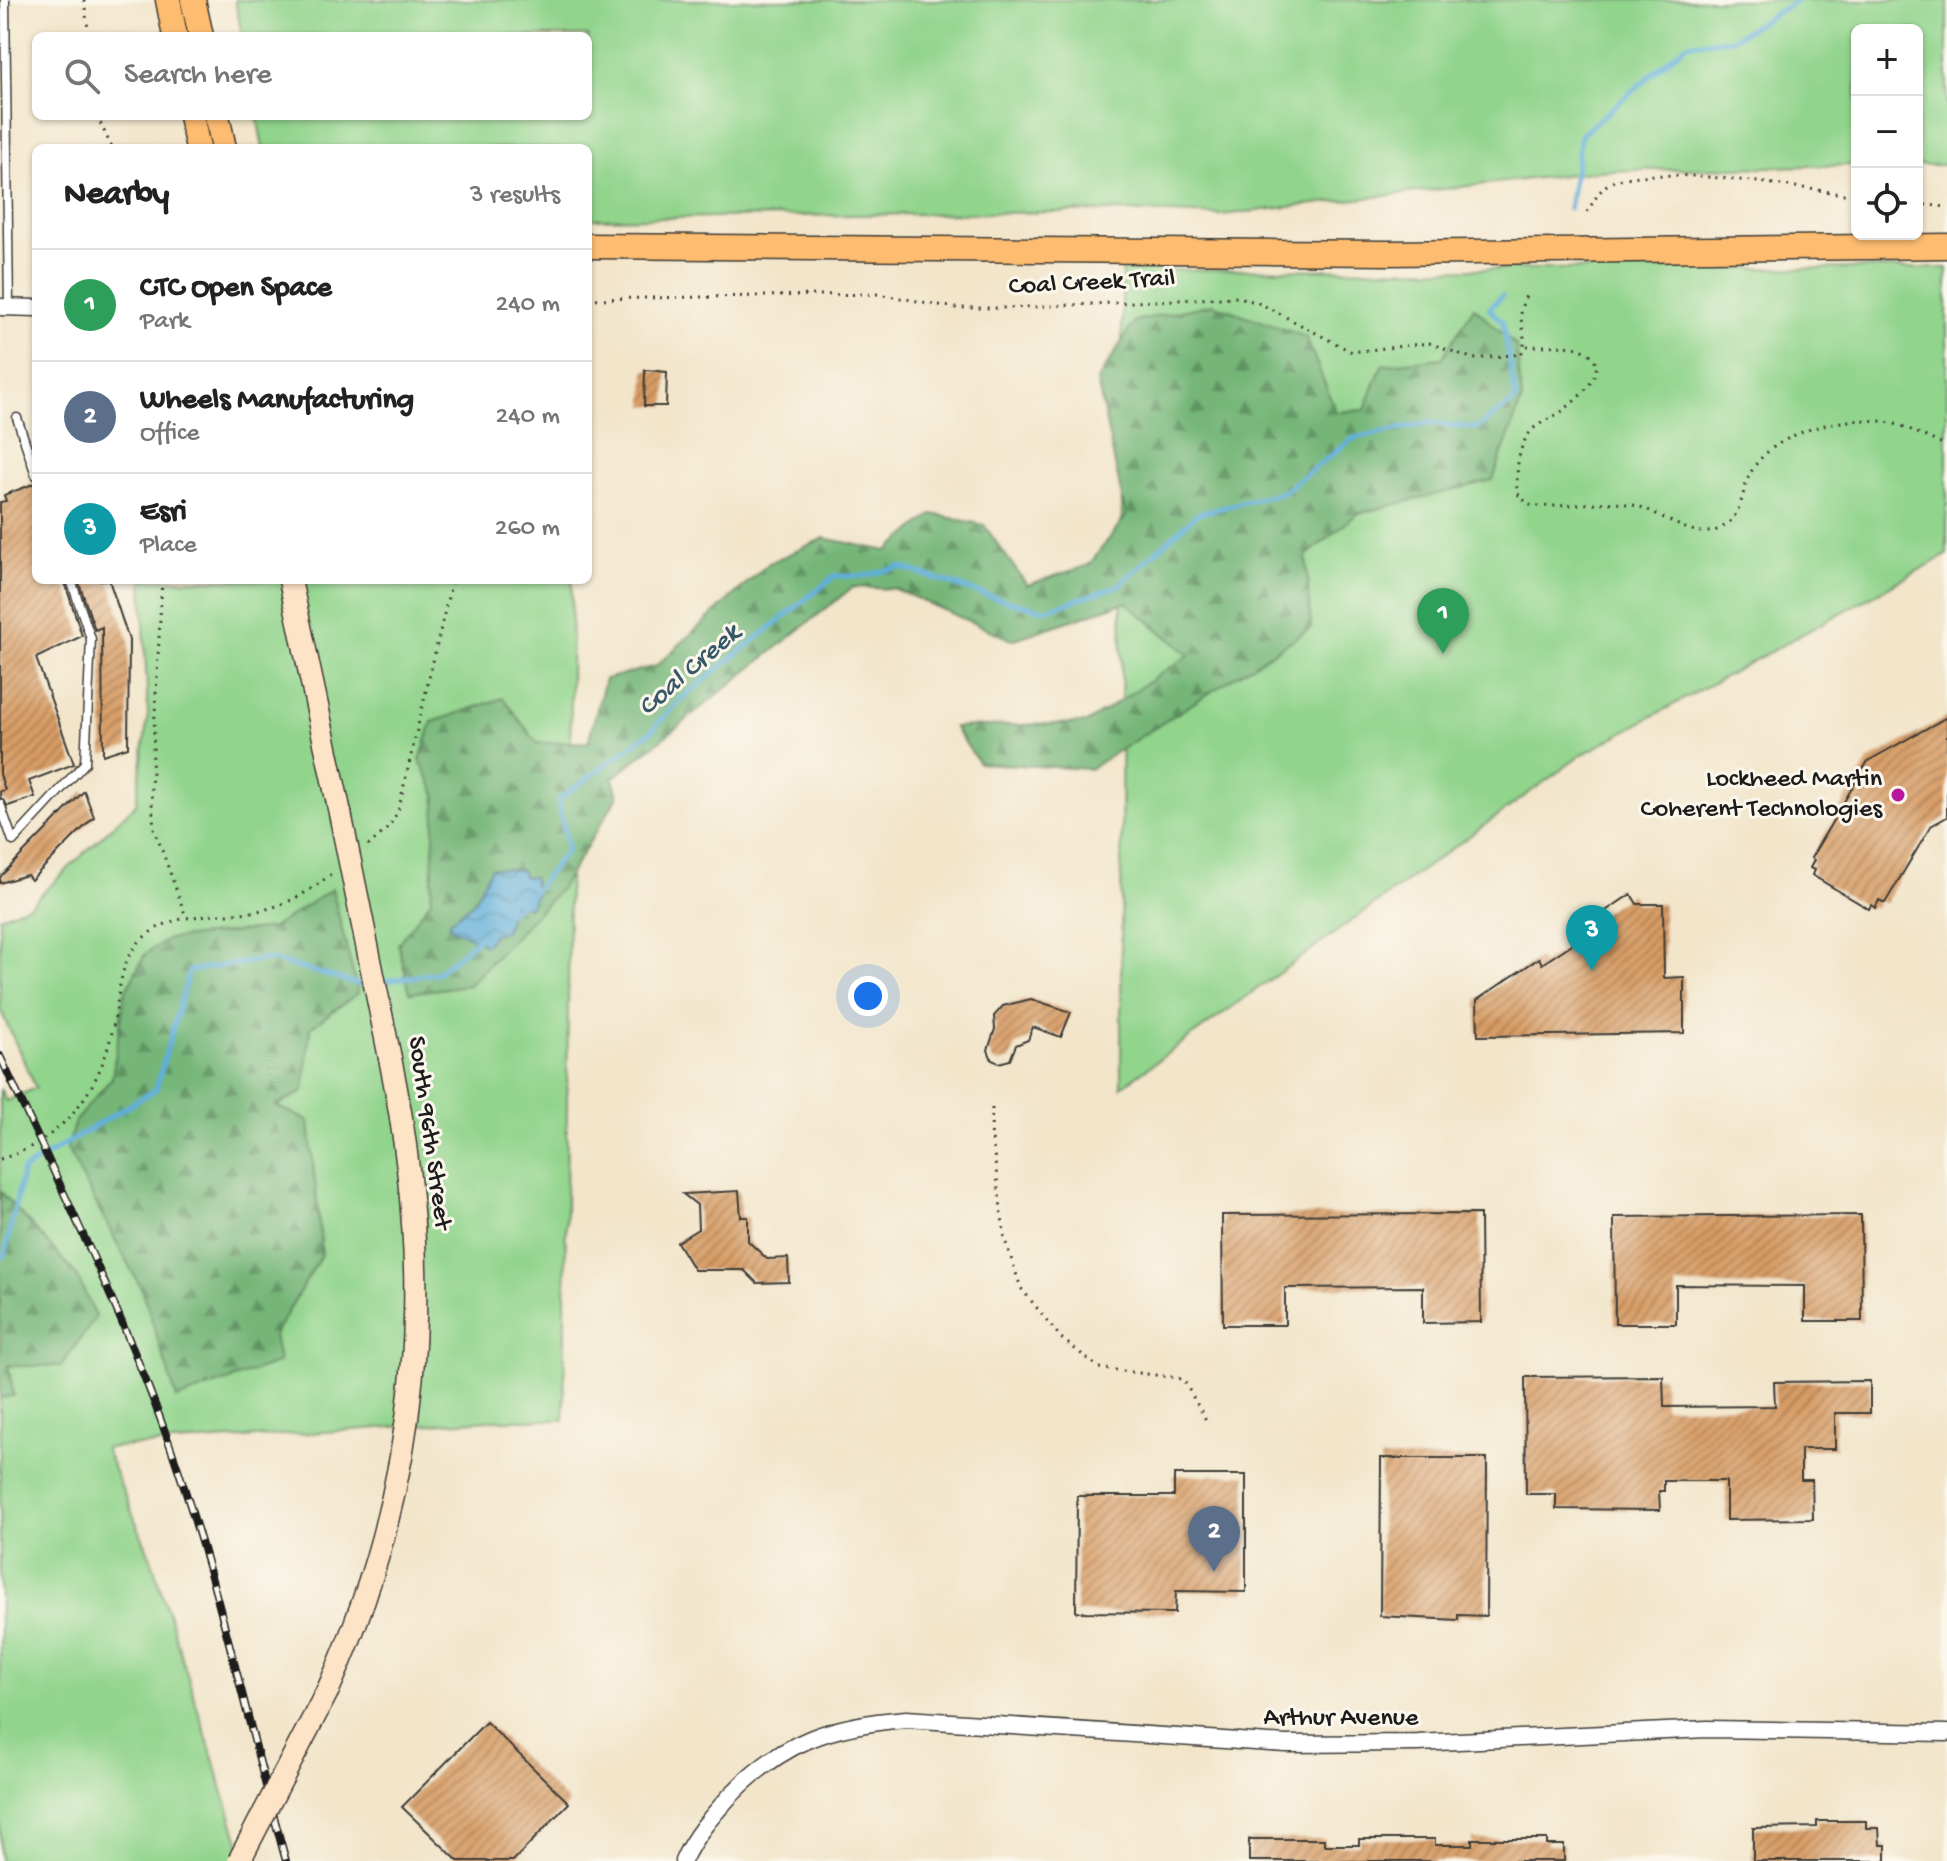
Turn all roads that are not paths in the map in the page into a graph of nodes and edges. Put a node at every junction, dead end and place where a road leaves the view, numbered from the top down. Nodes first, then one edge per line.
1 (5, 0) edge
2 (168, 0) edge
3 (193, 0) edge
4 (174, 32) edge
5 (200, 32) edge
6 (192, 120) edge
7 (218, 120) edge
8 (197, 144) edge
9 (223, 144) edge
10 (592, 246) edge
11 (1947, 246) edge
12 (4, 308) edge
13 (32, 308) edge
14 (17, 418) dead end
15 (32, 463) edge
16 (72, 584) edge
17 (291, 584) edge
18 (0, 804) edge
19 (1947, 1733) edge
20 (239, 1861) edge
21 (683, 1861) edge

1 - 12 lane
2 - 4 main road
3 - 5 main road
6 - 8 main road
7 - 9 main road
10 - 11 main road
12 - 13 street
14 - 15 lane
16 - 18 lane
17 - 20 main road, South 96th Street, bridge
19 - 21 street, Arthur Avenue

